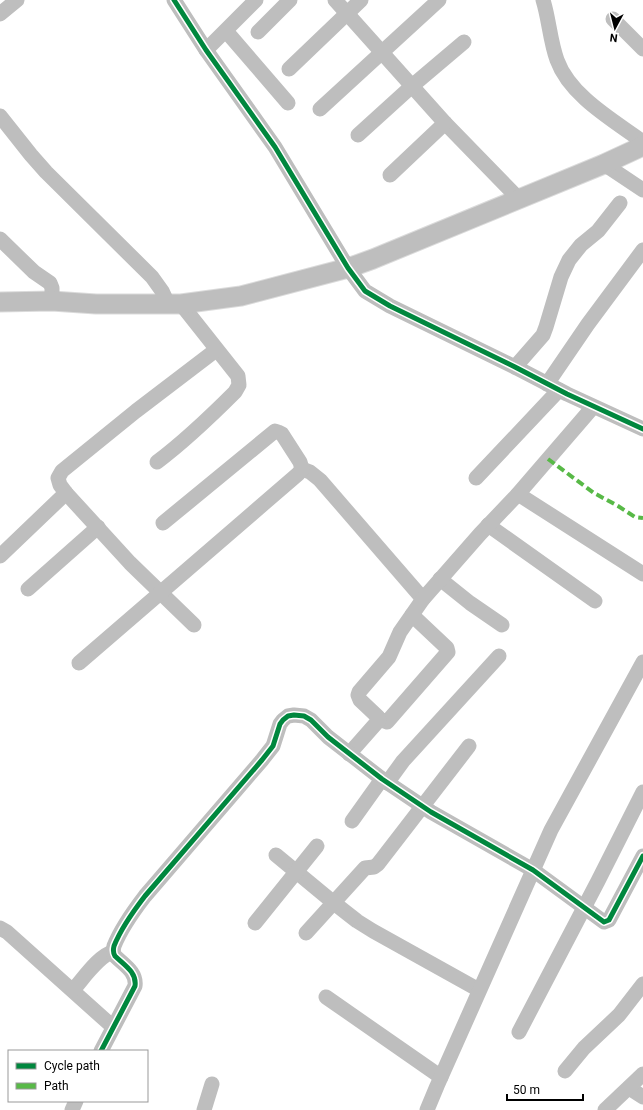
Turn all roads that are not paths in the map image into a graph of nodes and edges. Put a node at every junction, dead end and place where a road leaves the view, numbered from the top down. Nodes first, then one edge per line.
1 (17, 0) edge
2 (174, 0) edge
3 (256, 0) edge
4 (290, 0) edge
5 (335, 0) edge
6 (361, 0) edge
7 (439, 0) edge
8 (543, 0) edge
9 (0, 14) edge
10 (346, 14) junction
11 (613, 18) dead end
12 (226, 31) junction
13 (258, 32) dead end
14 (464, 42) dead end
15 (643, 49) edge
16 (206, 50) junction
17 (381, 52) junction
18 (288, 69) dead end
19 (412, 86) junction
20 (288, 103) dead end
21 (320, 109) dead end
22 (0, 116) edge
23 (445, 123) junction
24 (358, 136) dead end
25 (643, 142) edge
26 (643, 146) edge
27 (604, 164) junction
28 (390, 175) dead end
29 (643, 190) edge
30 (519, 199) junction
31 (620, 203) dead end
32 (0, 239) edge
33 (643, 250) edge
34 (348, 268) junction
35 (52, 301) junction
36 (0, 302) edge
37 (175, 304) junction
38 (216, 350) junction
39 (516, 367) junction
40 (553, 387) junction
41 (593, 407) junction
42 (643, 429) edge
43 (156, 462) dead end
44 (302, 469) junction
45 (476, 478) dead end
46 (66, 493) junction
47 (518, 494) junction
48 (163, 522) dead end
49 (488, 525) junction
50 (98, 527) junction
51 (0, 556) edge
52 (643, 574) edge
53 (440, 579) junction
54 (28, 589) dead end
55 (160, 592) junction
56 (423, 599) junction
57 (594, 601) dead end
58 (412, 615) junction
59 (194, 625) dead end
60 (502, 625) dead end
61 (499, 656) dead end
62 (643, 662) edge
63 (79, 663) dead end
64 (379, 719) junction
65 (469, 746) dead end
66 (349, 754) junction
67 (385, 781) junction
68 (643, 792) edge
69 (422, 806) junction
70 (352, 822) dead end
71 (317, 846) dead end
72 (276, 855) dead end
73 (643, 856) edge
74 (533, 870) junction
75 (296, 872) junction
76 (334, 903) junction
77 (584, 908) junction
78 (255, 923) dead end
79 (0, 928) edge
80 (306, 934) dead end
81 (114, 952) junction
82 (643, 984) edge
83 (73, 990) junction
84 (479, 990) junction
85 (326, 996) dead end
86 (113, 1027) junction
87 (519, 1032) dead end
88 (102, 1050) edge
89 (565, 1071) dead end
90 (643, 1074) edge
91 (440, 1077) junction
92 (212, 1084) dead end
93 (629, 1088) junction
94 (643, 1097) edge
95 (204, 1110) edge
96 (427, 1110) edge
97 (605, 1110) edge

1 - 9 street
2 - 16 street
3 - 12 street
4 - 13 street
5 - 10 street
6 - 10 street
7 - 17 street
8 - 25 street
10 - 17 street
10 - 18 street
11 - 15 street
12 - 16 street
12 - 20 street
14 - 19 street
16 - 34 street
17 - 19 street
17 - 21 street
19 - 23 street
19 - 24 street
22 - 37 street
23 - 28 street
23 - 30 street
26 - 27 main road
27 - 29 street
27 - 30 main road
30 - 34 main road
31 - 39 street
32 - 35 street
33 - 40 street
34 - 37 main road
34 - 39 street
35 - 36 main road
35 - 37 main road
37 - 38 street
38 - 43 street
38 - 46 street
39 - 40 street
40 - 41 street
40 - 45 street
41 - 42 street
41 - 47 street
44 - 48 street
44 - 55 street
44 - 56 street
46 - 50 street
46 - 51 street
47 - 49 street
47 - 52 street
49 - 53 street
49 - 57 street
50 - 54 street
50 - 55 street
53 - 56 street
53 - 60 street
55 - 59 street
55 - 63 street
56 - 58 street
58 - 64 street
58 - 64 street
61 - 67 street
62 - 74 street
64 - 66 street
65 - 69 street
66 - 67 street
66 - 81 street
67 - 69 street
67 - 70 street
68 - 77 street
69 - 74 street
69 - 76 street
71 - 75 street
72 - 75 street
73 - 77 street
74 - 77 street
74 - 84 street
75 - 76 street
75 - 78 street
76 - 80 street
76 - 84 street
77 - 87 street
79 - 83 street
81 - 83 street
81 - 86 street
82 - 89 street
83 - 86 street
84 - 91 street
85 - 91 street
86 - 88 street
90 - 93 street
91 - 96 street
92 - 95 street
93 - 94 street
93 - 97 street

